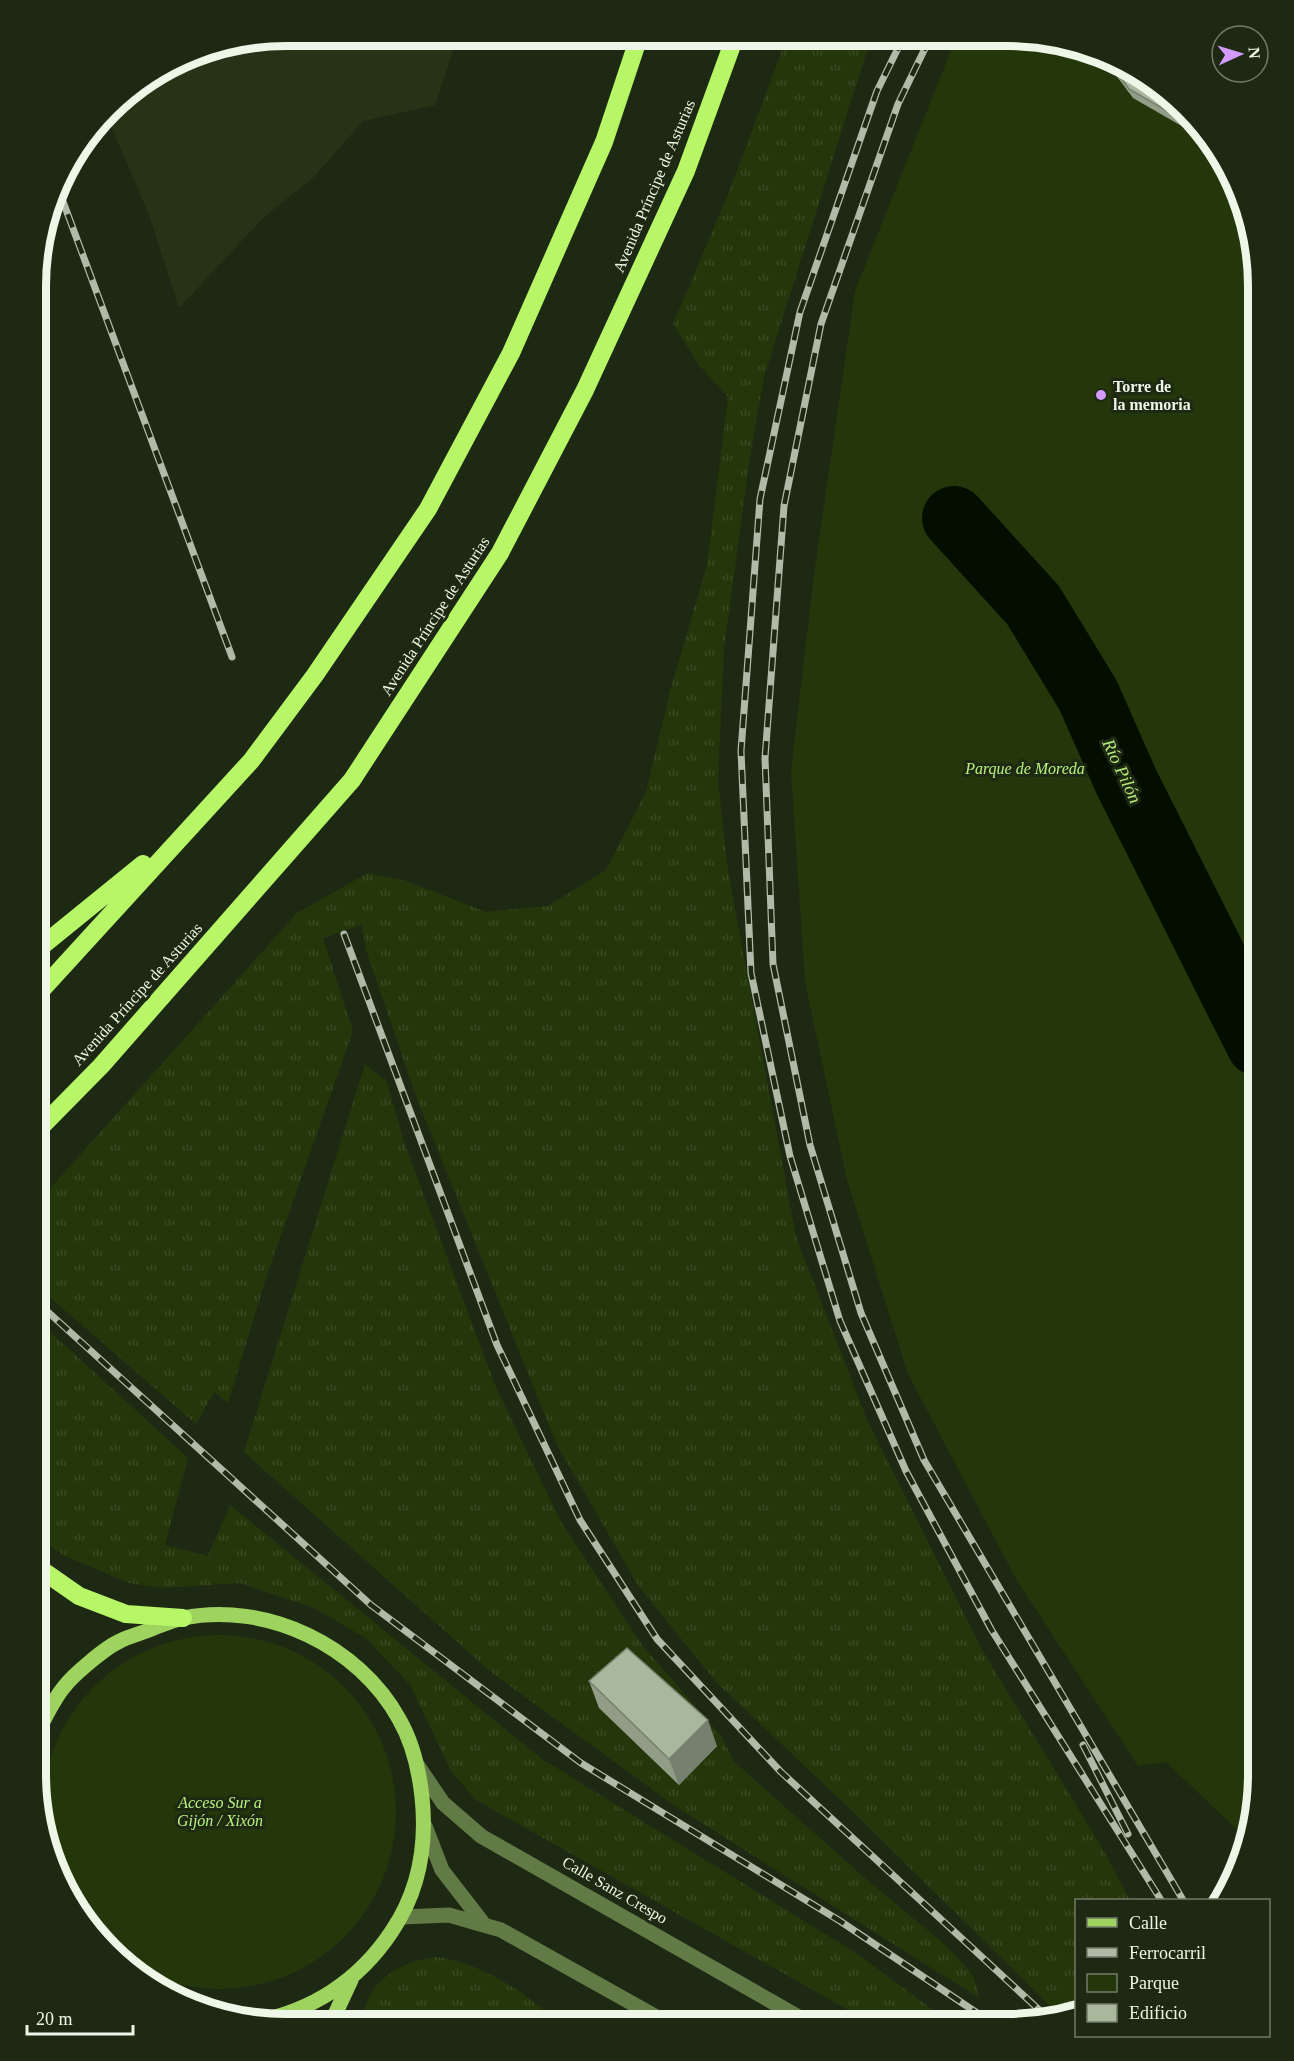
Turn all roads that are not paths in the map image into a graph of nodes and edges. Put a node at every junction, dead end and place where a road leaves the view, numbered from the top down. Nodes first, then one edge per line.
1 (636, 46) edge
2 (732, 46) edge
3 (191, 825) junction
4 (46, 943) edge
5 (46, 985) edge
6 (46, 1122) edge
7 (46, 1573) edge
8 (183, 1618) junction
9 (46, 1717) edge
10 (418, 1766) junction
11 (425, 1826) junction
12 (402, 1917) junction
13 (483, 1923) junction
14 (352, 1978) junction
15 (288, 2014) edge
16 (335, 2014) edge
17 (651, 2014) edge
18 (793, 2014) edge

1 - 3 highway
2 - 6 highway, Avenida Príncipe de Asturias
3 - 4 highway
3 - 5 highway
7 - 8 highway
8 - 9 main road
8 - 10 main road
10 - 11 main road
10 - 18 street, Calle Sanz Crespo
11 - 12 main road
11 - 13 street
12 - 13 street
12 - 14 main road
13 - 17 street
14 - 15 main road
14 - 16 main road

